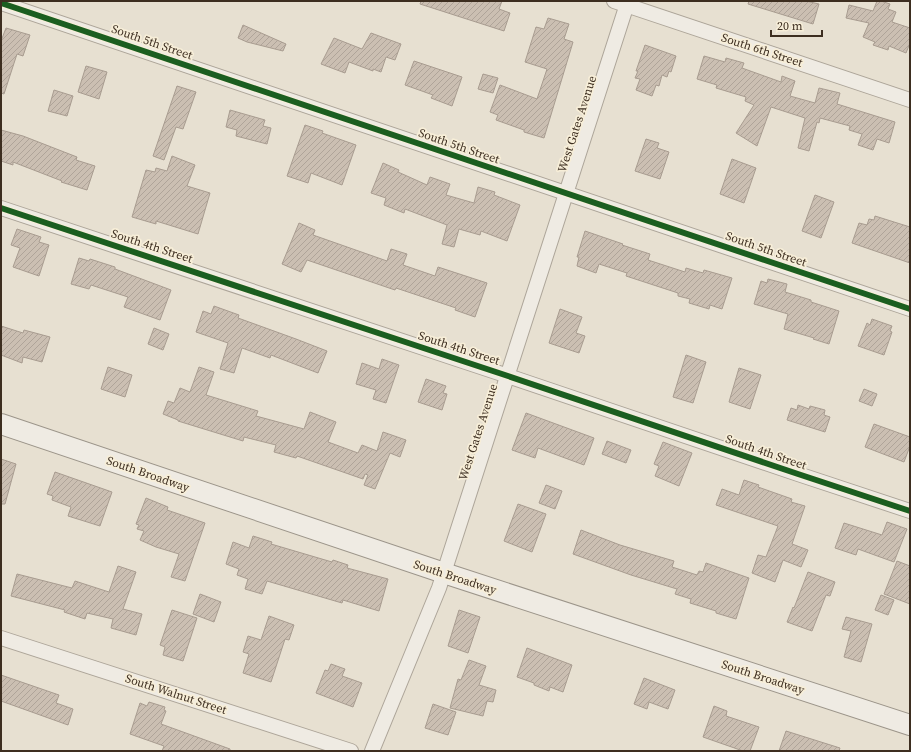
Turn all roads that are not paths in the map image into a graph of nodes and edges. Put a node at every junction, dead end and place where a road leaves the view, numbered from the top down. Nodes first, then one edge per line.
1 (623, 2) edge
2 (1, 3) edge
3 (910, 100) edge
4 (566, 194) junction
5 (1, 208) edge
6 (910, 309) edge
7 (508, 376) junction
8 (1, 424) edge
9 (910, 511) edge
10 (444, 573) junction
11 (1, 638) edge
12 (910, 725) edge
13 (351, 751) edge
14 (372, 751) edge

1 - 3 street, South 6th Street
1 - 4 street, West Gates Avenue
2 - 4 street, South 5th Street
4 - 6 street, South 5th Street
4 - 7 street, West Gates Avenue
5 - 7 street, South 4th Street
7 - 9 street, South 4th Street
7 - 10 street, West Gates Avenue
8 - 10 street, South Broadway
10 - 12 street, South Broadway
10 - 14 street, West Gates Avenue
11 - 13 street, South Walnut Street

